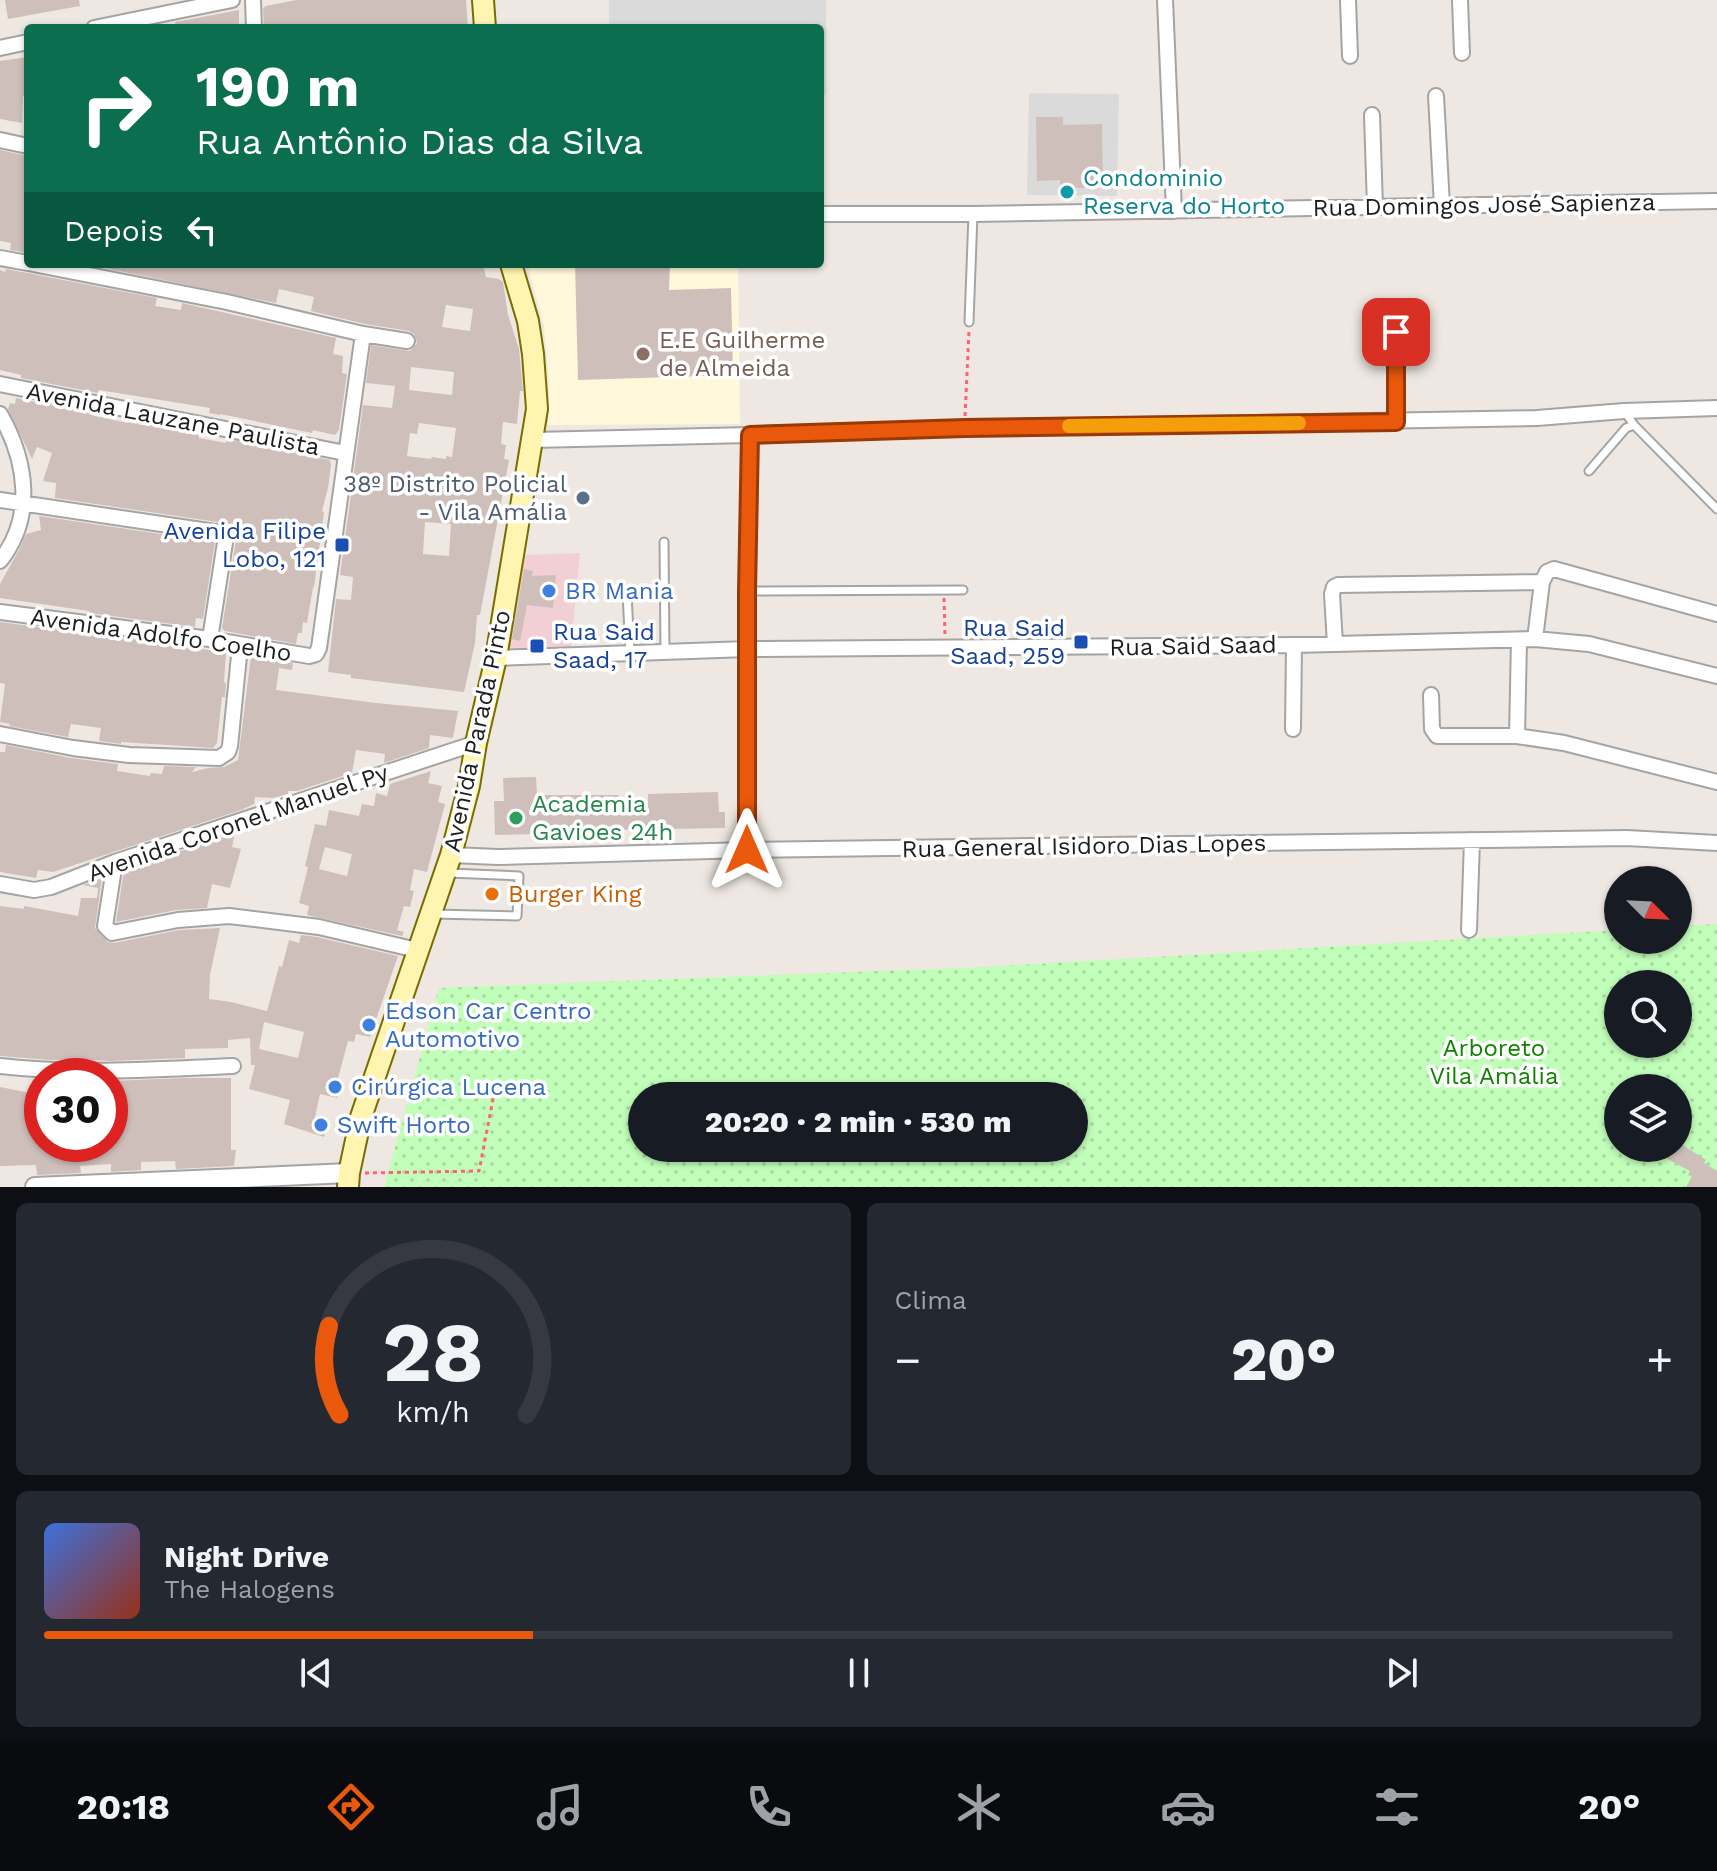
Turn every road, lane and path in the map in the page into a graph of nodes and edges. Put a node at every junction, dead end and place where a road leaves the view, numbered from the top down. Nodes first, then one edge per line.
1 (232, 0) edge
2 (253, 0) edge
3 (483, 0) edge
4 (1165, 0) edge
5 (1348, 0) edge
6 (1460, 0) edge
7 (143, 23) edge
8 (254, 24) edge
9 (485, 24) edge
10 (24, 43) edge
11 (0, 48) edge
12 (1462, 53) dead end
13 (1350, 56) dead end
14 (1436, 96) dead end
15 (1372, 115) dead end
16 (0, 140) edge
17 (24, 145) edge
18 (1717, 201) edge
19 (1442, 206) junction
20 (1375, 207) junction
21 (1174, 211) junction
22 (824, 214) edge
23 (973, 214) junction
24 (0, 258) edge
25 (24, 263) edge
26 (52, 268) edge
27 (512, 268) edge
28 (969, 322) joint
29 (1396, 332) dead end
30 (363, 334) junction
31 (407, 341) dead end
32 (0, 384) edge
33 (1717, 408) edge
34 (1624, 411) junction
35 (0, 414) edge
36 (1396, 422) junction
37 (1634, 425) junction
38 (965, 428) junction
39 (750, 435) junction
40 (533, 440) junction
41 (345, 453) junction
42 (1589, 471) dead end
43 (0, 500) edge
44 (24, 504) junction
45 (1717, 509) edge
46 (664, 542) dead end
47 (0, 561) edge
48 (1542, 582) junction
49 (963, 590) dead end
50 (747, 591) junction
51 (943, 591) junction
52 (627, 594) dead end
53 (0, 612) edge
54 (1717, 614) edge
55 (210, 639) junction
56 (1535, 639) junction
57 (1519, 640) junction
58 (1335, 644) junction
59 (1294, 645) junction
60 (240, 646) junction
61 (747, 649) junction
62 (945, 649) junction
63 (665, 652) junction
64 (630, 654) junction
65 (496, 658) junction
66 (1717, 676) edge
67 (1431, 695) dead end
68 (1293, 729) dead end
69 (0, 734) edge
70 (1517, 736) junction
71 (476, 743) junction
72 (1717, 782) edge
73 (1472, 840) junction
74 (1717, 843) edge
75 (747, 850) junction
76 (115, 862) junction
77 (448, 864) junction
78 (0, 884) edge
79 (430, 914) junction
80 (1469, 930) dead end
81 (417, 950) junction
82 (0, 1066) edge
83 (233, 1066) dead end
84 (495, 1089) dead end
85 (348, 1180) edge
86 (91, 1186) edge
87 (35, 1187) edge

1 - 7 street
2 - 8 street
3 - 9 main road
4 - 21 street
5 - 13 street
6 - 12 street
10 - 11 street
14 - 19 street
15 - 20 street
16 - 17 street
18 - 19 street, Rua Domingos José Sapienza
19 - 20 street, Rua Domingos José Sapienza
20 - 21 street, Rua Domingos José Sapienza
21 - 23 street, Rua Domingos José Sapienza
22 - 23 street, Rua Domingos José Sapienza
23 - 28 lane
24 - 25 street
26 - 30 street
27 - 40 main road, Avenida Parada Pinto
28 - 38 path
29 - 36 street
30 - 31 street
30 - 41 street
32 - 41 street, Avenida Lauzane Paulista
33 - 34 street
34 - 36 street
34 - 37 lane
35 - 44 street
36 - 38 street
37 - 42 lane
37 - 45 lane
38 - 39 street
39 - 40 street
39 - 50 street
40 - 65 main road, Avenida Parada Pinto
41 - 60 street, Avenida Adolfo Coelho
43 - 44 street
44 - 47 street
44 - 55 street
46 - 63 lane
48 - 54 street
48 - 56 street
48 - 58 street
49 - 51 lane
50 - 51 lane
50 - 61 street
51 - 62 path
52 - 64 lane
53 - 55 street, Avenida Adolfo Coelho
55 - 60 street, Avenida Adolfo Coelho
56 - 57 street, Rua Said Saad
56 - 66 street, Rua Said Saad
57 - 58 street, Rua Said Saad
57 - 70 street
58 - 59 street, Rua Said Saad
59 - 62 street, Rua Said Saad
59 - 68 street
60 - 69 street
61 - 62 street, Rua Said Saad
61 - 63 street, Rua Said Saad
61 - 75 street
63 - 64 street, Rua Said Saad
64 - 65 street, Rua Said Saad
65 - 71 main road, Avenida Parada Pinto
67 - 70 street
70 - 72 street
71 - 76 street, Avenida Coronel Manuel Py
71 - 77 main road, Avenida Parada Pinto
73 - 74 street, Rua General Isidoro Dias Lopes
73 - 75 street, Rua General Isidoro Dias Lopes
73 - 80 street
75 - 77 street, Rua General Isidoro Dias Lopes
76 - 78 street, Avenida Coronel Manuel Py
76 - 81 street
77 - 79 main road, Avenida Parada Pinto
77 - 79 lane
79 - 81 main road, Avenida Parada Pinto
81 - 85 main road, Avenida Parada Pinto
82 - 83 street
84 - 85 path
85 - 86 street
86 - 87 street

